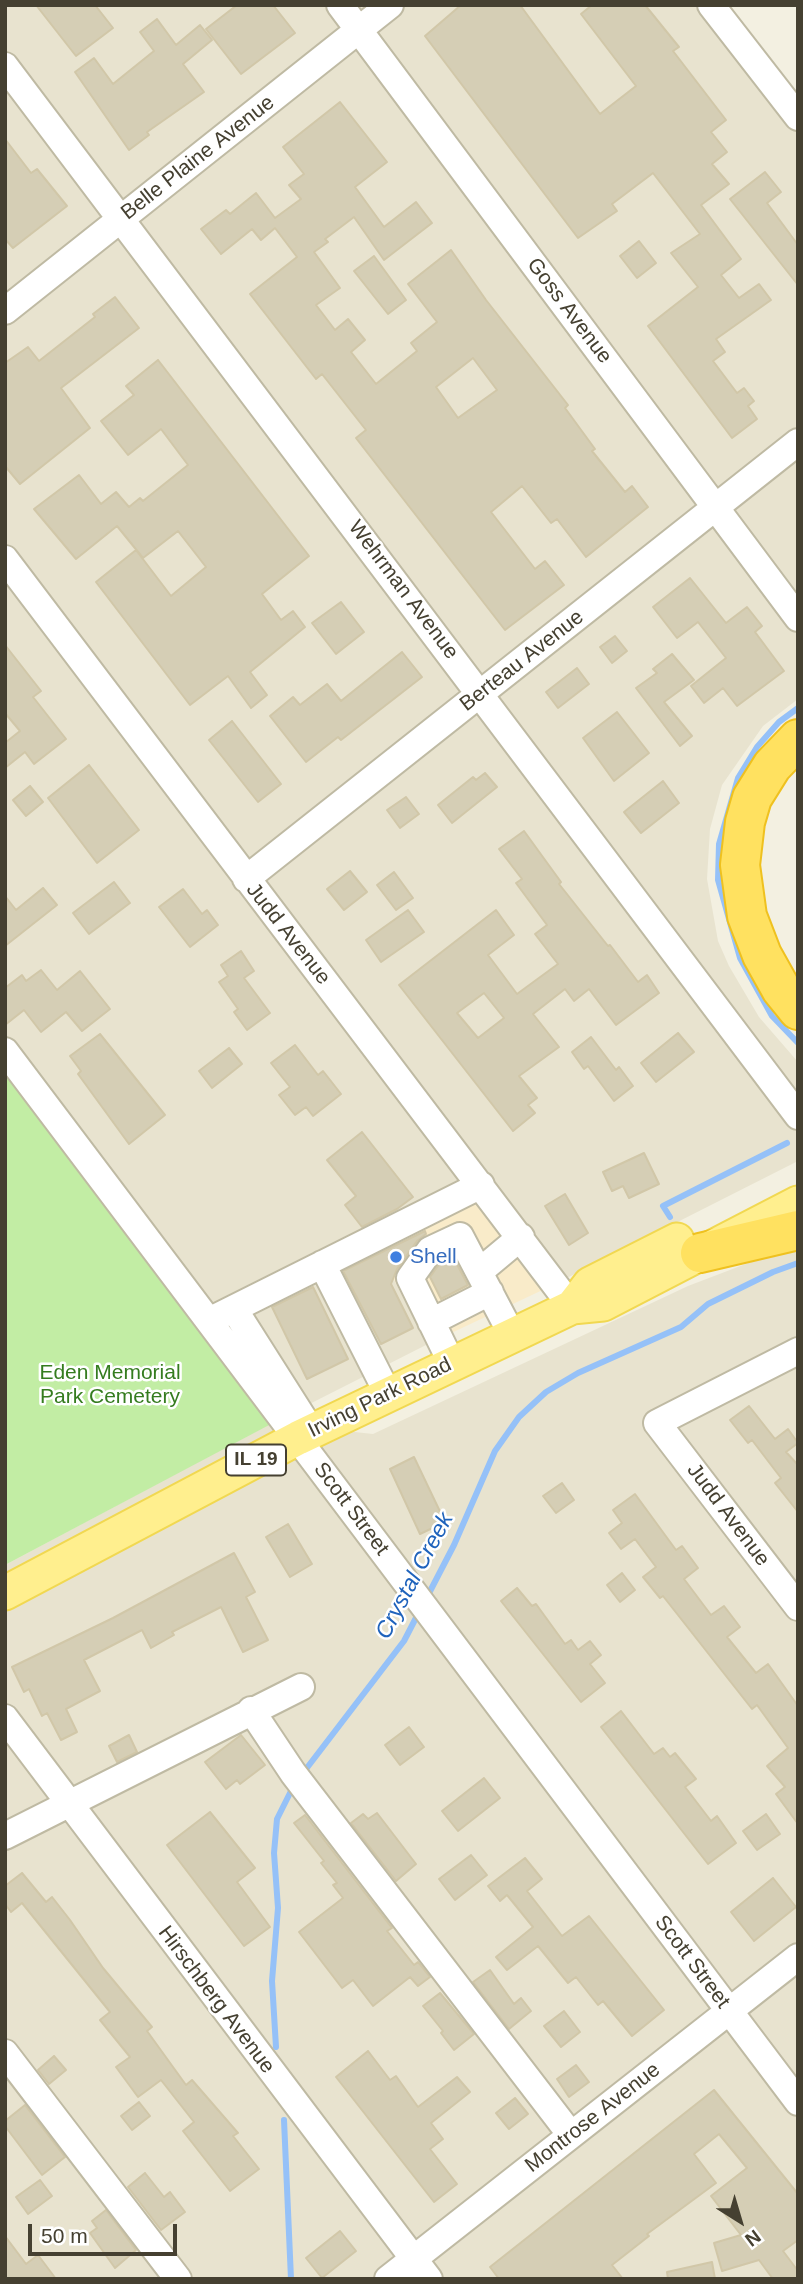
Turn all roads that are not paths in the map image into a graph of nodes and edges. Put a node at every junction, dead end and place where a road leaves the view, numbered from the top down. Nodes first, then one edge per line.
1 (340, 5) edge
2 (390, 5) edge
3 (711, 5) edge
4 (359, 30) junction
5 (5, 66) edge
6 (798, 117) edge
7 (121, 219) junction
8 (5, 311) edge
9 (798, 442) edge
10 (716, 508) junction
11 (5, 559) edge
12 (798, 618) edge
13 (481, 693) junction
14 (798, 739) edge
15 (246, 879) junction
16 (798, 1010) edge
17 (5, 1051) edge
18 (798, 1116) edge
19 (798, 1178) edge
20 (481, 1185) junction
21 (798, 1203) edge
22 (798, 1230) edge
23 (521, 1237) junction
24 (700, 1253) junction
25 (322, 1264) junction
26 (484, 1282) junction
27 (572, 1307) junction
28 (234, 1308) junction
29 (209, 1321) junction
30 (431, 1322) junction
31 (512, 1335) junction
32 (798, 1351) edge
33 (452, 1364) junction
34 (388, 1394) junction
35 (305, 1435) junction
36 (5, 1592) edge
37 (798, 1607) edge
38 (301, 1687) dead end
39 (251, 1710) junction
40 (5, 1718) edge
41 (68, 1803) junction
42 (5, 1836) edge
43 (798, 1957) edge
44 (729, 2011) junction
45 (5, 2053) edge
46 (798, 2102) edge
47 (571, 2135) junction
48 (421, 2269) edge
49 (178, 2279) edge
50 (388, 2279) edge

1 - 4 street, Goss Avenue
2 - 4 street, Belle Plaine Avenue
3 - 6 street
4 - 7 street, Belle Plaine Avenue
4 - 10 street, Goss Avenue
5 - 7 street, Wehrman Avenue
7 - 8 street, Belle Plaine Avenue
7 - 13 street, Wehrman Avenue
9 - 10 street, Berteau Avenue
10 - 12 street, Goss Avenue
10 - 13 street, Berteau Avenue
11 - 15 street, Judd Avenue
13 - 15 street, Berteau Avenue
13 - 18 street, Wehrman Avenue
14 - 16 highway
15 - 20 street, Judd Avenue
17 - 29 street, Scott Street
19 - 27 main road, Irving Park Road / IL 19
20 - 23 street, Judd Avenue
20 - 25 street
21 - 24 main road, Irving Park Road / IL 19
22 - 24 highway
23 - 26 street
23 - 27 street, Judd Avenue
24 - 27 main road, Irving Park Road / IL 19
25 - 28 street
25 - 34 street
26 - 30 street
26 - 30 street
26 - 31 street
27 - 31 main road, Irving Park Road / IL 19
28 - 29 street
28 - 35 street
29 - 35 street, Scott Street
30 - 33 street
31 - 33 main road, Irving Park Road / IL 19
32 - 37 street, Judd Avenue
33 - 34 main road, Irving Park Road / IL 19
34 - 35 main road, Irving Park Road / IL 19
35 - 36 main road, Irving Park Road / IL 19
35 - 44 street, Scott Street
38 - 39 street
39 - 41 street
39 - 47 street
40 - 41 street, Hirschberg Avenue
41 - 42 street
41 - 48 street, Hirschberg Avenue
43 - 44 street, Montrose Avenue
44 - 46 street, Scott Street
44 - 47 street, Montrose Avenue
45 - 49 street
47 - 48 street, Montrose Avenue
48 - 50 street, Montrose Avenue

